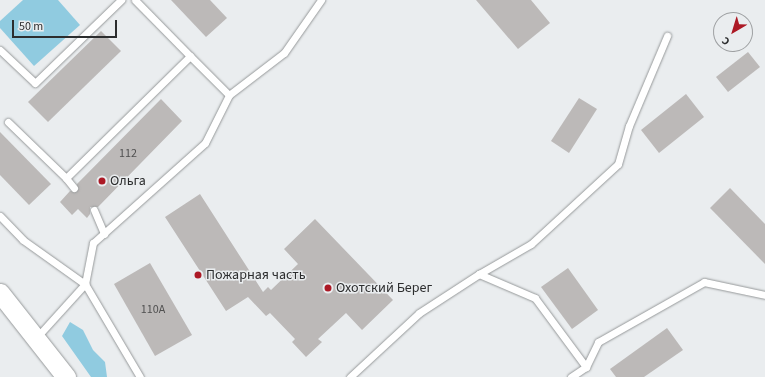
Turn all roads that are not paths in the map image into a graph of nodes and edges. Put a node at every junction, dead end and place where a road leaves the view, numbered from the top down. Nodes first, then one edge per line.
1 (121, 0) edge
2 (135, 0) edge
3 (321, 0) edge
4 (667, 36) dead end
5 (0, 50) edge
6 (190, 56) junction
7 (229, 95) junction
8 (8, 122) dead end
9 (66, 178) junction
10 (74, 188) dead end
11 (94, 210) dead end
12 (0, 216) edge
13 (104, 234) junction
14 (479, 274) junction
15 (85, 284) junction
16 (0, 293) edge
17 (765, 295) edge
18 (36, 338) junction
19 (586, 366) junction
20 (66, 377) edge
21 (140, 377) edge
22 (350, 377) edge
23 (571, 377) edge

1 - 5 lane
2 - 6 lane
3 - 7 lane
4 - 14 lane
6 - 7 lane
6 - 9 lane
7 - 13 lane
8 - 9 lane
9 - 10 lane
11 - 13 lane
12 - 15 lane
13 - 15 lane
14 - 19 lane
14 - 22 lane
15 - 18 lane
15 - 21 lane
16 - 18 main road
17 - 19 lane
18 - 20 main road
19 - 23 lane

